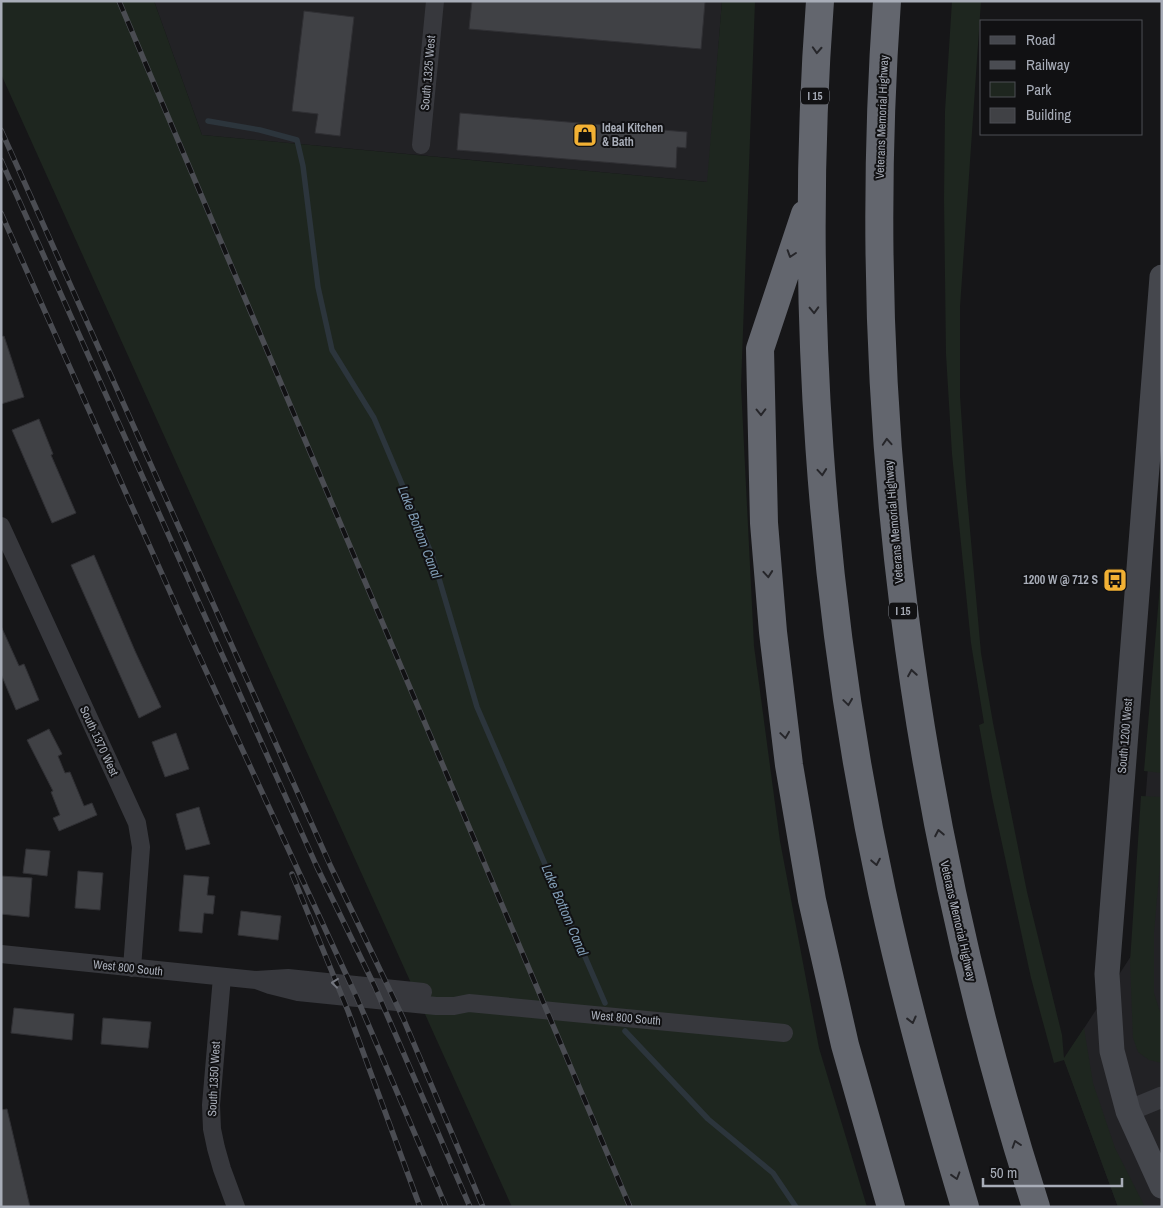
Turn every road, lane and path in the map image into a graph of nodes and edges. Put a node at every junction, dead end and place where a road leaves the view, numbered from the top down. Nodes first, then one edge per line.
1 (435, 1) edge
2 (820, 1) edge
3 (887, 1) edge
4 (421, 144) dead end
5 (812, 191) junction
6 (1162, 277) edge
7 (1157, 386) edge
8 (1, 526) edge
9 (1, 954) edge
10 (132, 968) junction
11 (222, 977) junction
12 (784, 1032) dead end
13 (1162, 1097) edge
14 (1128, 1111) junction
15 (1162, 1186) edge
16 (236, 1207) edge
17 (892, 1207) edge
18 (965, 1207) edge
19 (1036, 1207) edge

1 - 4 street, South 1325 West
2 -> 5 highway, I 15
19 -> 3 highway, Veterans Memorial Highway / I 15
5 -> 17 highway
5 -> 18 highway, I 15
6 - 7 main road, South 1200 West
7 - 14 main road, South 1200 West
8 - 10 street, South 1370 West
9 - 10 street, West 800 South
10 - 11 street, West 800 South
11 - 12 street, West 800 South
11 - 16 street, South 1350 West
13 - 14 street
14 - 15 main road, South 1200 West

